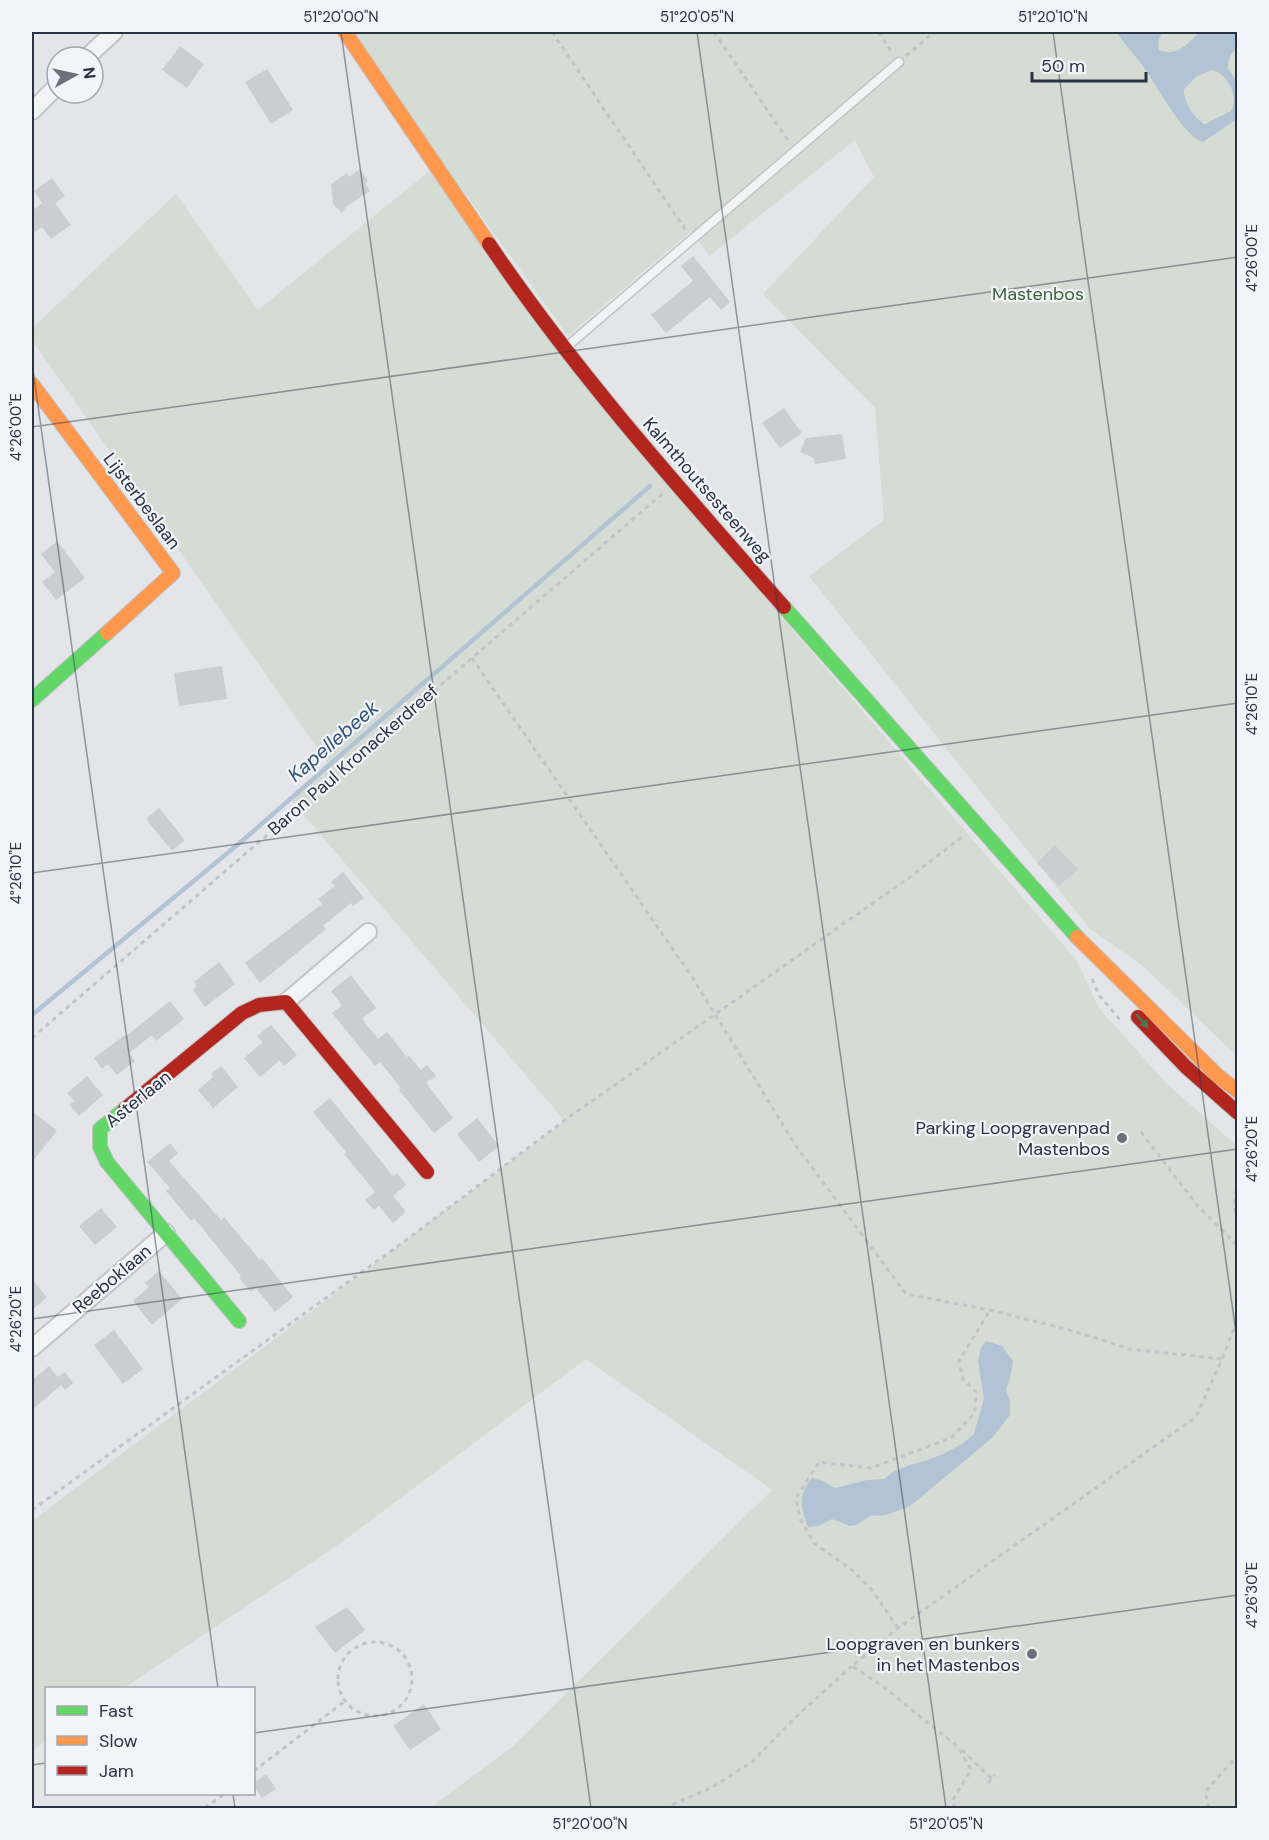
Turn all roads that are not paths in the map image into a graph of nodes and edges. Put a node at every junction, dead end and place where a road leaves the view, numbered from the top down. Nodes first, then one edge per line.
1 (114, 32) edge
2 (345, 32) edge
3 (100, 45) edge
4 (899, 62) road end
5 (45, 98) edge
6 (32, 111) edge
7 (564, 349) junction
8 (32, 384) edge
9 (32, 700) edge
10 (368, 932) dead end
11 (1081, 941) junction
12 (286, 1002) junction
13 (1238, 1091) edge
14 (1238, 1113) edge
15 (427, 1172) dead end
16 (166, 1233) junction
17 (239, 1321) dead end
18 (32, 1348) edge

1 - 3 street
2 - 7 main road, Kalmthoutsesteenweg
4 - 7 lane
5 - 6 street
7 - 11 main road, Kalmthoutsesteenweg
8 - 9 main road, Lijsterbeslaan
10 - 12 street
11 - 13 main road, Kalmthoutsesteenweg
11 -> 14 main road, Kalmthoutsesteenweg
12 - 15 main road
12 - 16 main road, Asterlaan
16 - 17 main road, Asterlaan
16 - 18 street, Reeboklaan

